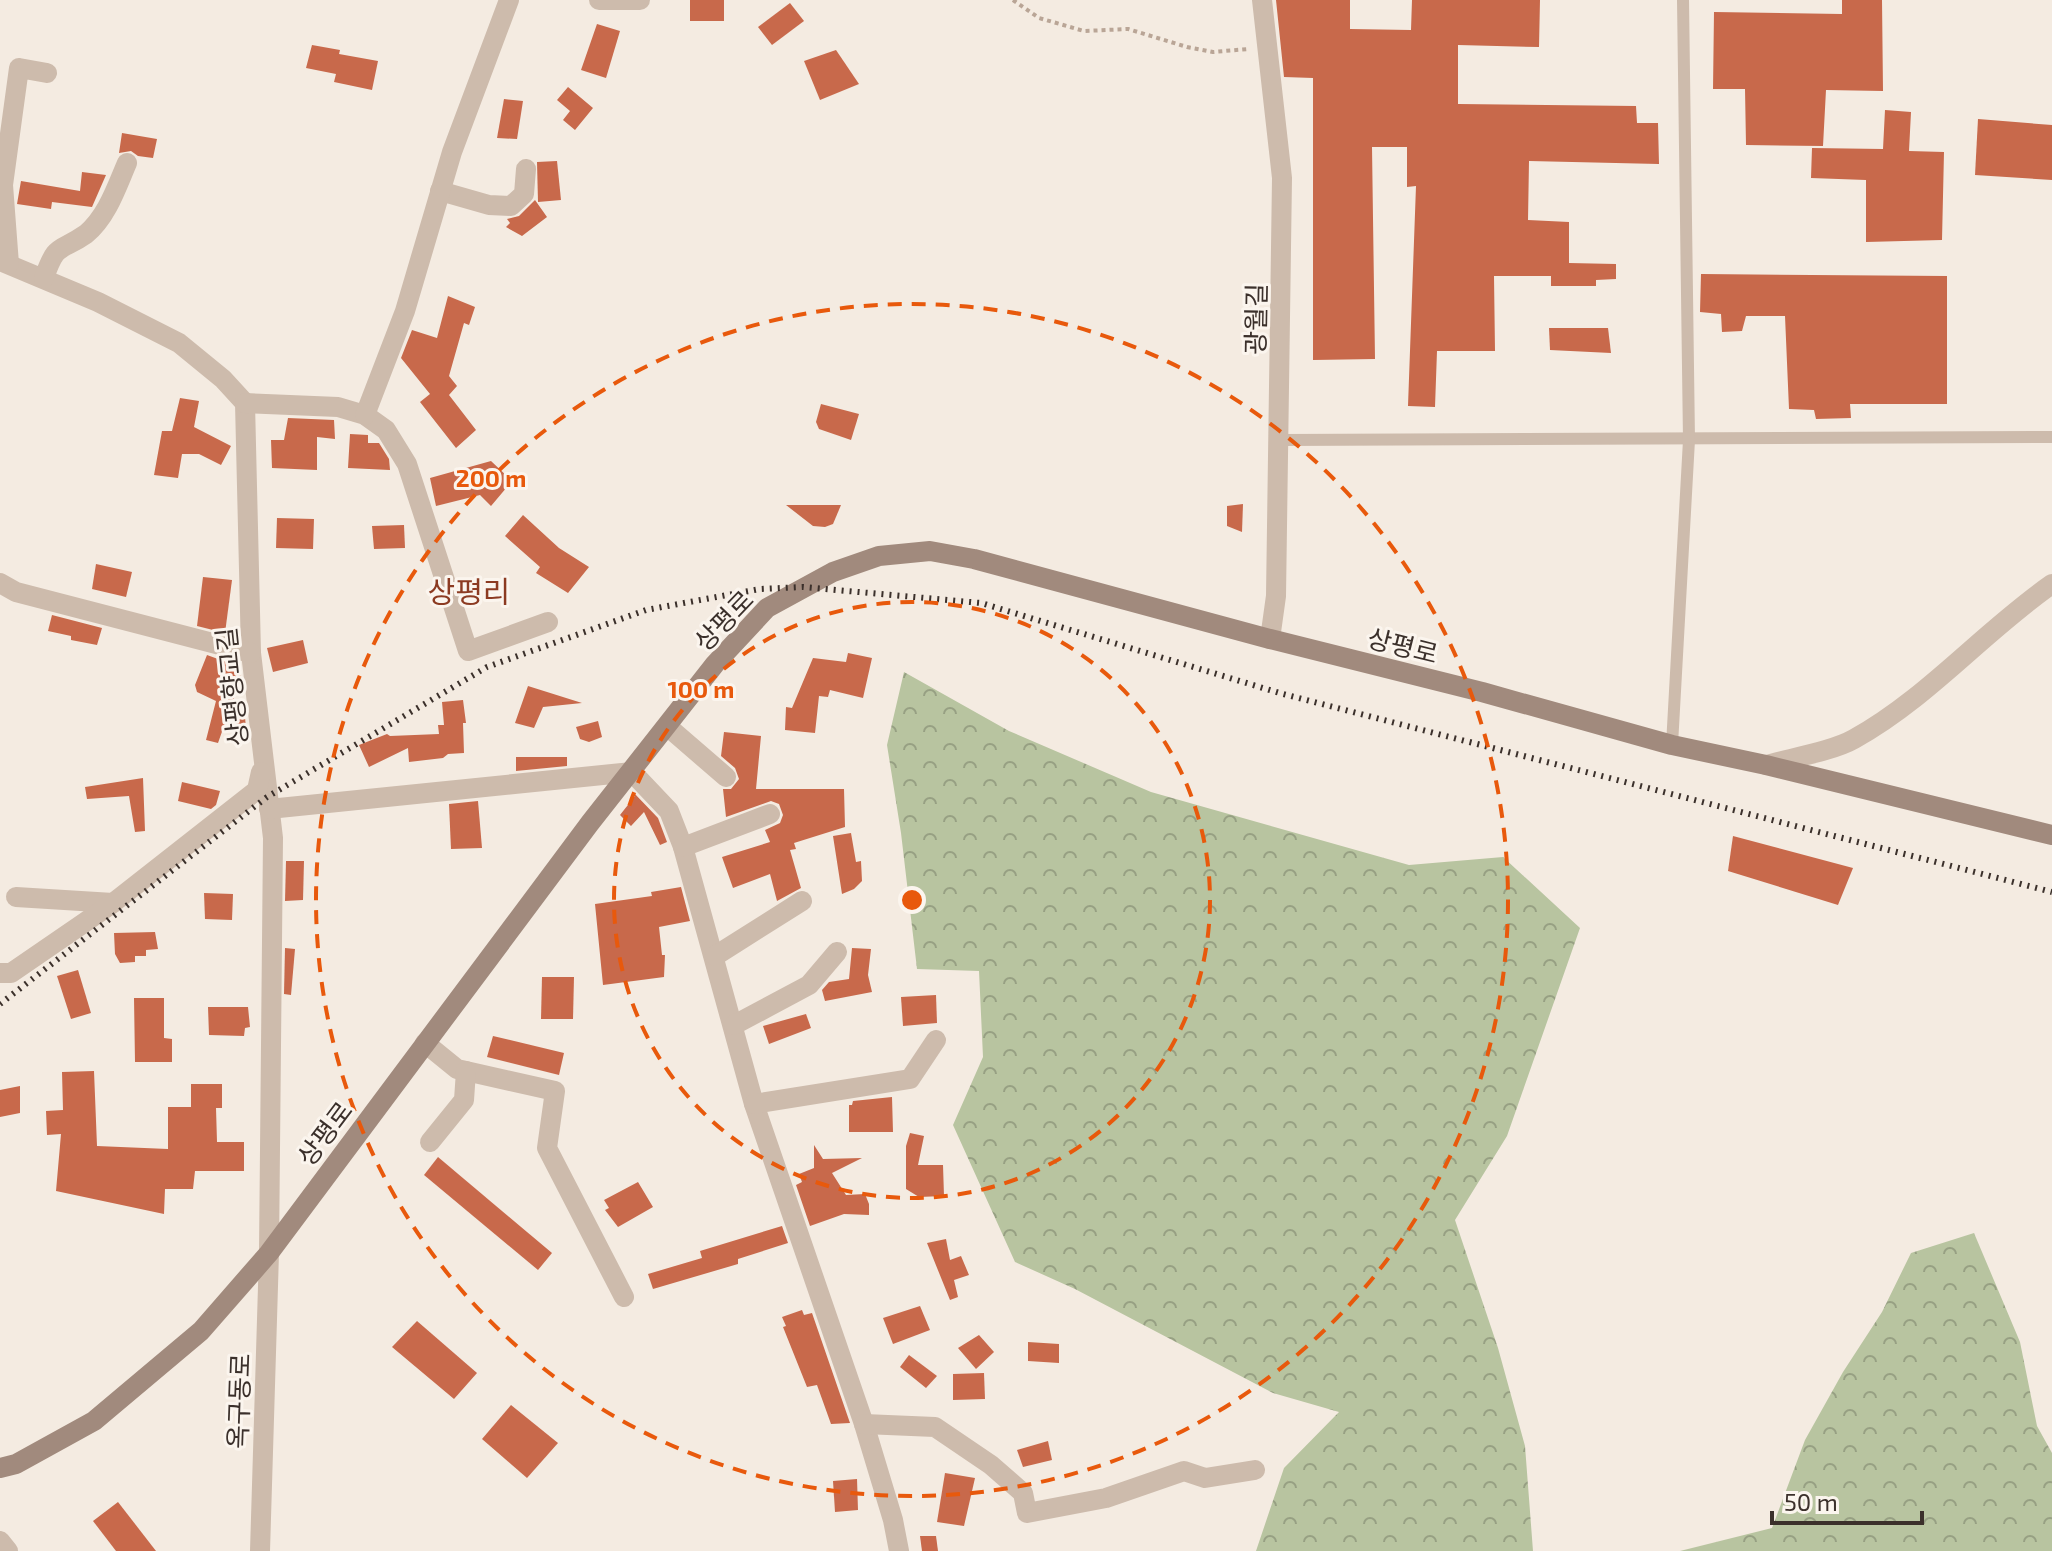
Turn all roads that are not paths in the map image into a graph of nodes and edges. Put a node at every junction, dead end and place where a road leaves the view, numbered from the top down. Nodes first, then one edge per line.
1 (509, 0) edge
2 (599, 0) edge
3 (640, 0) edge
4 (1262, 0) edge
5 (1683, 0) edge
6 (47, 73) dead end
7 (127, 163) dead end
8 (526, 169) dead end
9 (440, 191) junction
10 (5, 263) edge
11 (44, 278) junction
12 (245, 403) junction
13 (365, 415) junction
14 (2052, 437) edge
15 (1280, 440) junction
16 (1689, 440) junction
17 (0, 583) edge
18 (2052, 584) edge
19 (548, 622) dead end
20 (1270, 639) junction
21 (251, 653) junction
22 (667, 726) junction
23 (1672, 745) junction
24 (264, 760) junction
25 (1766, 765) junction
26 (632, 772) junction
27 (726, 777) dead end
28 (269, 809) junction
29 (770, 814) dead end
30 (2052, 835) edge
31 (683, 847) junction
32 (16, 897) dead end
33 (802, 901) dead end
34 (113, 903) junction
35 (837, 952) dead end
36 (715, 956) junction
37 (0, 973) edge
38 (734, 1025) junction
39 (936, 1040) dead end
40 (425, 1043) junction
41 (466, 1071) junction
42 (754, 1104) junction
43 (430, 1142) dead end
44 (269, 1253) junction
45 (624, 1297) dead end
46 (864, 1424) junction
47 (0, 1468) edge
48 (1255, 1470) dead end
49 (0, 1541) edge
50 (8, 1551) edge
51 (260, 1551) edge
52 (899, 1551) edge

1 - 9 street
2 - 3 street
4 - 15 street, 광월길
5 - 16 lane
6 - 10 street
7 - 11 street
8 - 9 street
9 - 13 street
10 - 11 street
11 - 12 street
12 - 13 street
12 - 21 street, 상평향교길
13 - 19 street
14 - 16 lane
15 - 16 lane
15 - 20 street, 광월길
16 - 23 lane
17 - 21 street
18 - 25 street, 상평로
20 - 22 main road, 상평로
20 - 23 main road, 상평로
21 - 24 street, 상평향교길
22 - 26 main road, 상평로
22 - 27 street
23 - 25 main road, 상평로
24 - 28 street, 상평향교길
24 - 34 street
25 - 30 main road, 상평로
26 - 28 street
26 - 31 street
26 - 40 main road, 상평로
28 - 44 street, 상평향교길
29 - 31 street
31 - 36 street
32 - 34 street
33 - 36 street
34 - 37 street
35 - 38 street
36 - 38 street
38 - 42 street
39 - 42 street
40 - 41 street
40 - 44 main road, 상평로
41 - 43 street
41 - 45 street
42 - 46 street
44 - 47 main road, 상평로
44 - 51 street, 옥구동로
46 - 48 street
46 - 52 street
49 - 50 street

